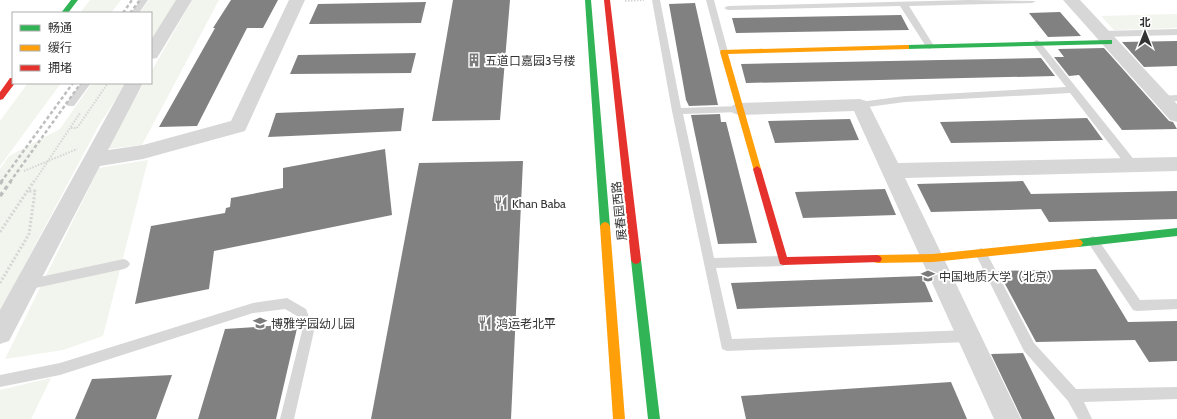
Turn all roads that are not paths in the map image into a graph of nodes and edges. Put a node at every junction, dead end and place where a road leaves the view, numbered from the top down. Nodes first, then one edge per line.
1 (74, 0) edge
2 (144, 0) edge
3 (184, 0) edge
4 (297, 0) edge
5 (588, 0) edge
6 (607, 0) edge
7 (656, 0) edge
8 (710, 0) edge
9 (1071, 0) edge
10 (1032, 1) edge
11 (904, 4) junction
12 (728, 8) dead end
13 (65, 12) edge
14 (136, 12) edge
15 (1177, 32) edge
16 (1106, 38) junction
17 (1036, 43) junction
18 (930, 46) junction
19 (152, 52) edge
20 (724, 52) junction
21 (12, 81) edge
22 (85, 84) edge
23 (133, 84) edge
24 (1073, 90) junction
25 (0, 97) edge
26 (1169, 99) edge
27 (71, 104) dead end
28 (860, 105) junction
29 (739, 109) junction
30 (677, 111) junction
31 (1177, 116) edge
32 (91, 160) junction
33 (1177, 164) edge
34 (1132, 165) junction
35 (891, 171) junction
36 (1177, 232) edge
37 (1093, 241) junction
38 (981, 253) junction
39 (933, 258) junction
40 (783, 261) junction
41 (710, 263) junction
42 (124, 264) dead end
43 (25, 285) junction
44 (1177, 304) edge
45 (0, 333) edge
46 (969, 336) junction
47 (0, 381) edge
48 (1177, 393) edge
49 (1073, 396) junction
50 (287, 419) edge
51 (619, 419) edge
52 (654, 419) edge
53 (1008, 419) edge
54 (1085, 419) edge

1 - 13 street
2 - 14 lane
3 - 19 street
4 - 32 street
5 - 51 street, 展春园西路
6 - 52 street, 展春园西路
7 - 30 lane
8 - 20 lane
9 - 16 street
10 - 11 lane
11 - 12 lane
11 - 18 lane
15 - 16 lane
16 - 17 street
16 - 26 street
17 - 18 street
17 - 24 lane
18 - 20 street
20 - 29 street
21 - 25 street
22 - 27 lane
23 - 32 street
24 - 28 lane
24 - 34 lane
26 - 31 street
28 - 29 street
28 - 35 street
29 - 30 lane
29 - 40 street
30 - 41 lane
32 - 43 street
33 - 34 street
34 - 35 street
35 - 39 street
36 - 37 street
37 - 38 street
37 - 44 lane
38 - 39 street
38 - 49 lane
39 - 40 street
39 - 46 street
40 - 41 lane
41 - 46 lane
42 - 43 lane
43 - 45 street
46 - 53 street
47 - 50 lane
48 - 49 lane
49 - 54 lane

